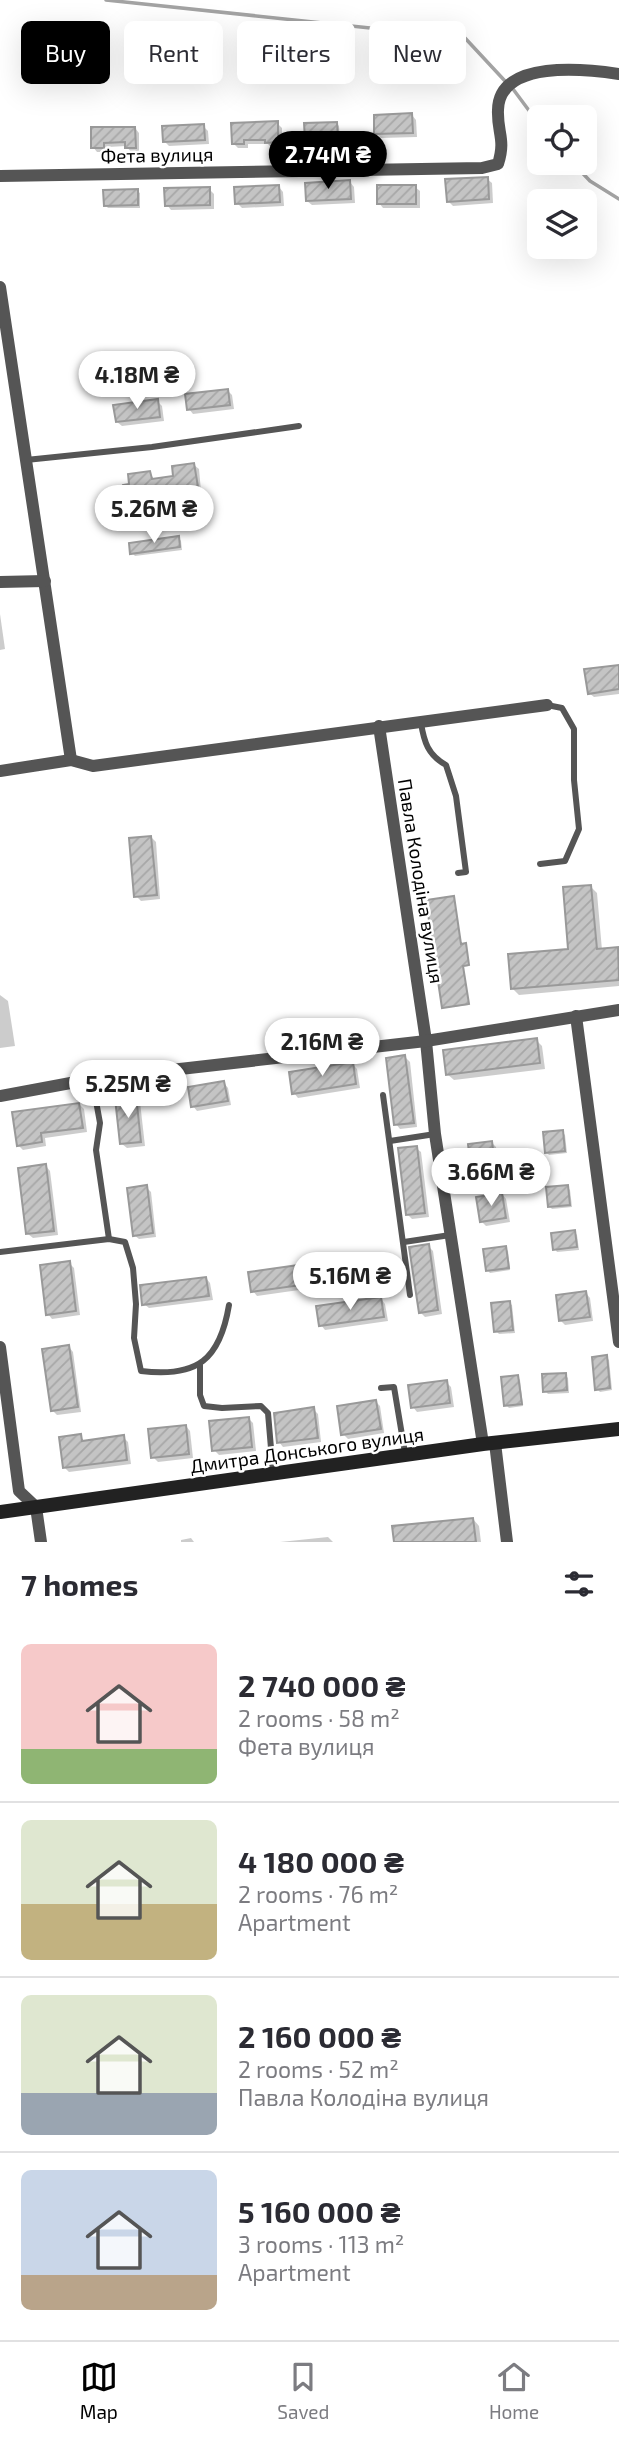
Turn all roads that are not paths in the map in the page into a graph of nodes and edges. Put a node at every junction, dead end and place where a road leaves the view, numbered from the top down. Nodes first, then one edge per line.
1 (619, 74) edge
2 (0, 176) edge
3 (0, 287) edge
4 (299, 426) dead end
5 (26, 460) junction
6 (45, 581) junction
7 (0, 582) edge
8 (547, 705) joint
9 (421, 721) junction
10 (379, 726) junction
11 (71, 760) junction
12 (0, 771) edge
13 (540, 863) dead end
14 (458, 873) dead end
15 (619, 1010) edge
16 (576, 1016) junction
17 (426, 1041) junction
18 (92, 1079) junction
19 (383, 1095) dead end
20 (0, 1096) edge
21 (435, 1134) junction
22 (390, 1141) junction
23 (450, 1235) junction
24 (109, 1239) junction
25 (404, 1242) junction
26 (0, 1252) edge
27 (410, 1294) dead end
28 (229, 1305) dead end
29 (619, 1342) edge
30 (0, 1347) edge
31 (200, 1365) junction
32 (381, 1388) dead end
33 (619, 1429) edge
34 (489, 1443) junction
35 (405, 1455) junction
36 (274, 1474) junction
37 (36, 1507) junction
38 (0, 1512) edge
39 (41, 1542) edge
40 (508, 1542) edge

1 - 2 street, Фета вулиця
3 - 5 street
4 - 5 lane
5 - 6 street
6 - 7 street
6 - 11 street
8 - 9 street
8 - 13 lane
9 - 10 street
9 - 14 lane
10 - 11 street
10 - 17 street, Павла Колодіна вулиця
11 - 12 street
15 - 16 street
16 - 17 street
16 - 29 street
17 - 18 street
17 - 21 street, Павла Колодіна вулиця
18 - 20 street
18 - 24 lane
19 - 22 lane
21 - 22 lane
21 - 23 street, Павла Колодіна вулиця
22 - 25 lane
23 - 25 lane
23 - 34 street, Павла Колодіна вулиця
24 - 26 lane
24 - 31 lane
25 - 27 lane
28 - 31 lane
30 - 37 street
31 - 36 lane
32 - 35 lane
33 - 34 street, Дмитра Донського вулиця
34 - 35 street, Дмитра Донського вулиця
34 - 40 street, Павла Колодіна вулиця
35 - 36 street, Дмитра Донського вулиця
36 - 37 street, Дмитра Донського вулиця
37 - 38 street, Дмитра Донського вулиця
37 - 39 street

